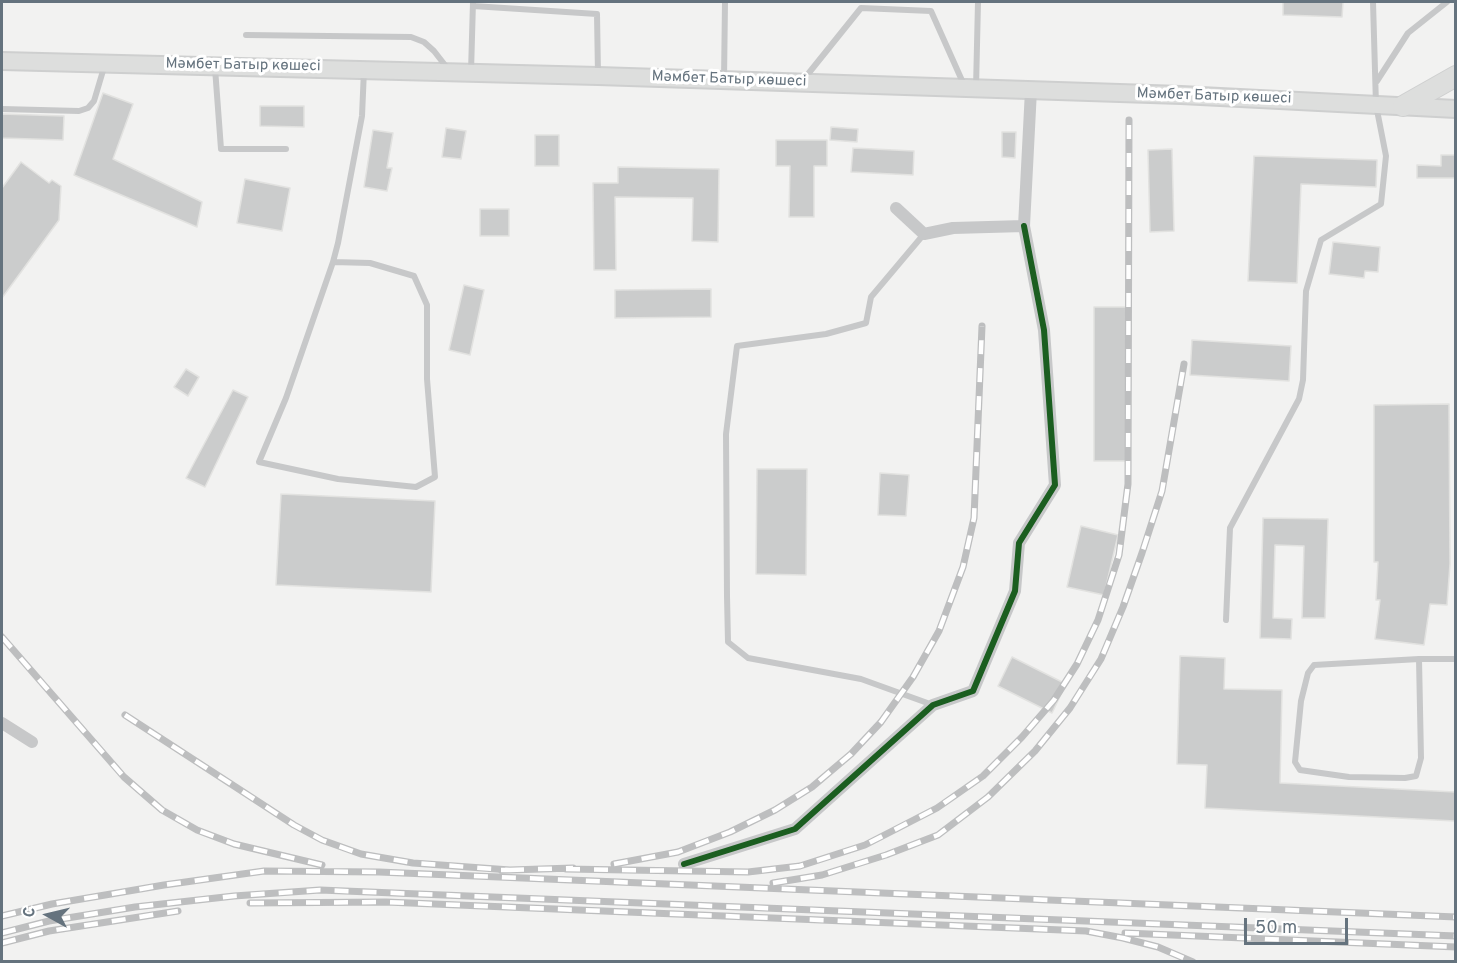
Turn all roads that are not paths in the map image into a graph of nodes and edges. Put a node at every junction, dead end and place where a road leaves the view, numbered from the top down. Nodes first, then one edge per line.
1 (725, 2) edge
2 (978, 2) edge
3 (1373, 2) edge
4 (1447, 2) edge
5 (473, 4) edge
6 (246, 35) dead end
7 (2, 61) edge
8 (105, 63) junction
9 (215, 65) junction
10 (364, 69) junction
11 (450, 72) junction
12 (471, 72) junction
13 (598, 76) junction
14 (1455, 76) edge
15 (724, 80) junction
16 (1376, 82) junction
17 (801, 83) junction
18 (971, 88) junction
19 (1031, 90) junction
20 (1376, 105) junction
21 (1403, 106) junction
22 (2, 109) edge
23 (1455, 109) edge
24 (286, 149) dead end
25 (896, 208) dead end
26 (1024, 226) junction
27 (924, 234) junction
28 (333, 262) junction
29 (1226, 620) dead end
30 (1419, 659) junction
31 (1455, 659) edge
32 (933, 705) junction
33 (2, 723) edge
34 (32, 742) dead end
35 (684, 864) dead end

1 - 15 lane
2 - 18 lane
3 - 16 lane
4 - 16 lane
5 - 12 lane
5 - 13 lane
6 - 11 lane
7 - 8 main road, Мәмбет Батыр көшесі
8 - 9 main road, Мәмбет Батыр көшесі
8 - 22 lane
9 - 10 main road, Мәмбет Батыр көшесі
9 - 24 lane
10 - 11 main road, Мәмбет Батыр көшесі
10 - 28 lane
11 - 12 main road, Мәмбет Батыр көшесі
12 - 13 main road, Мәмбет Батыр көшесі
13 - 15 main road, Мәмбет Батыр көшесі
14 - 21 main road
15 - 17 main road, Мәмбет Батыр көшесі
16 - 20 lane
17 - 18 main road, Мәмбет Батыр көшесі
17 - 18 lane
18 - 19 main road, Мәмбет Батыр көшесі
19 - 20 main road, Мәмбет Батыр көшесі
19 - 26 street
20 - 21 main road, Мәмбет Батыр көшесі
20 - 29 lane
21 - 23 main road, Мәмбет Батыр көшесі
25 - 27 street
26 - 27 street
26 - 32 street
27 - 32 lane
28 - 28 lane
30 - 30 lane
30 - 31 lane
32 - 35 street
33 - 34 street

